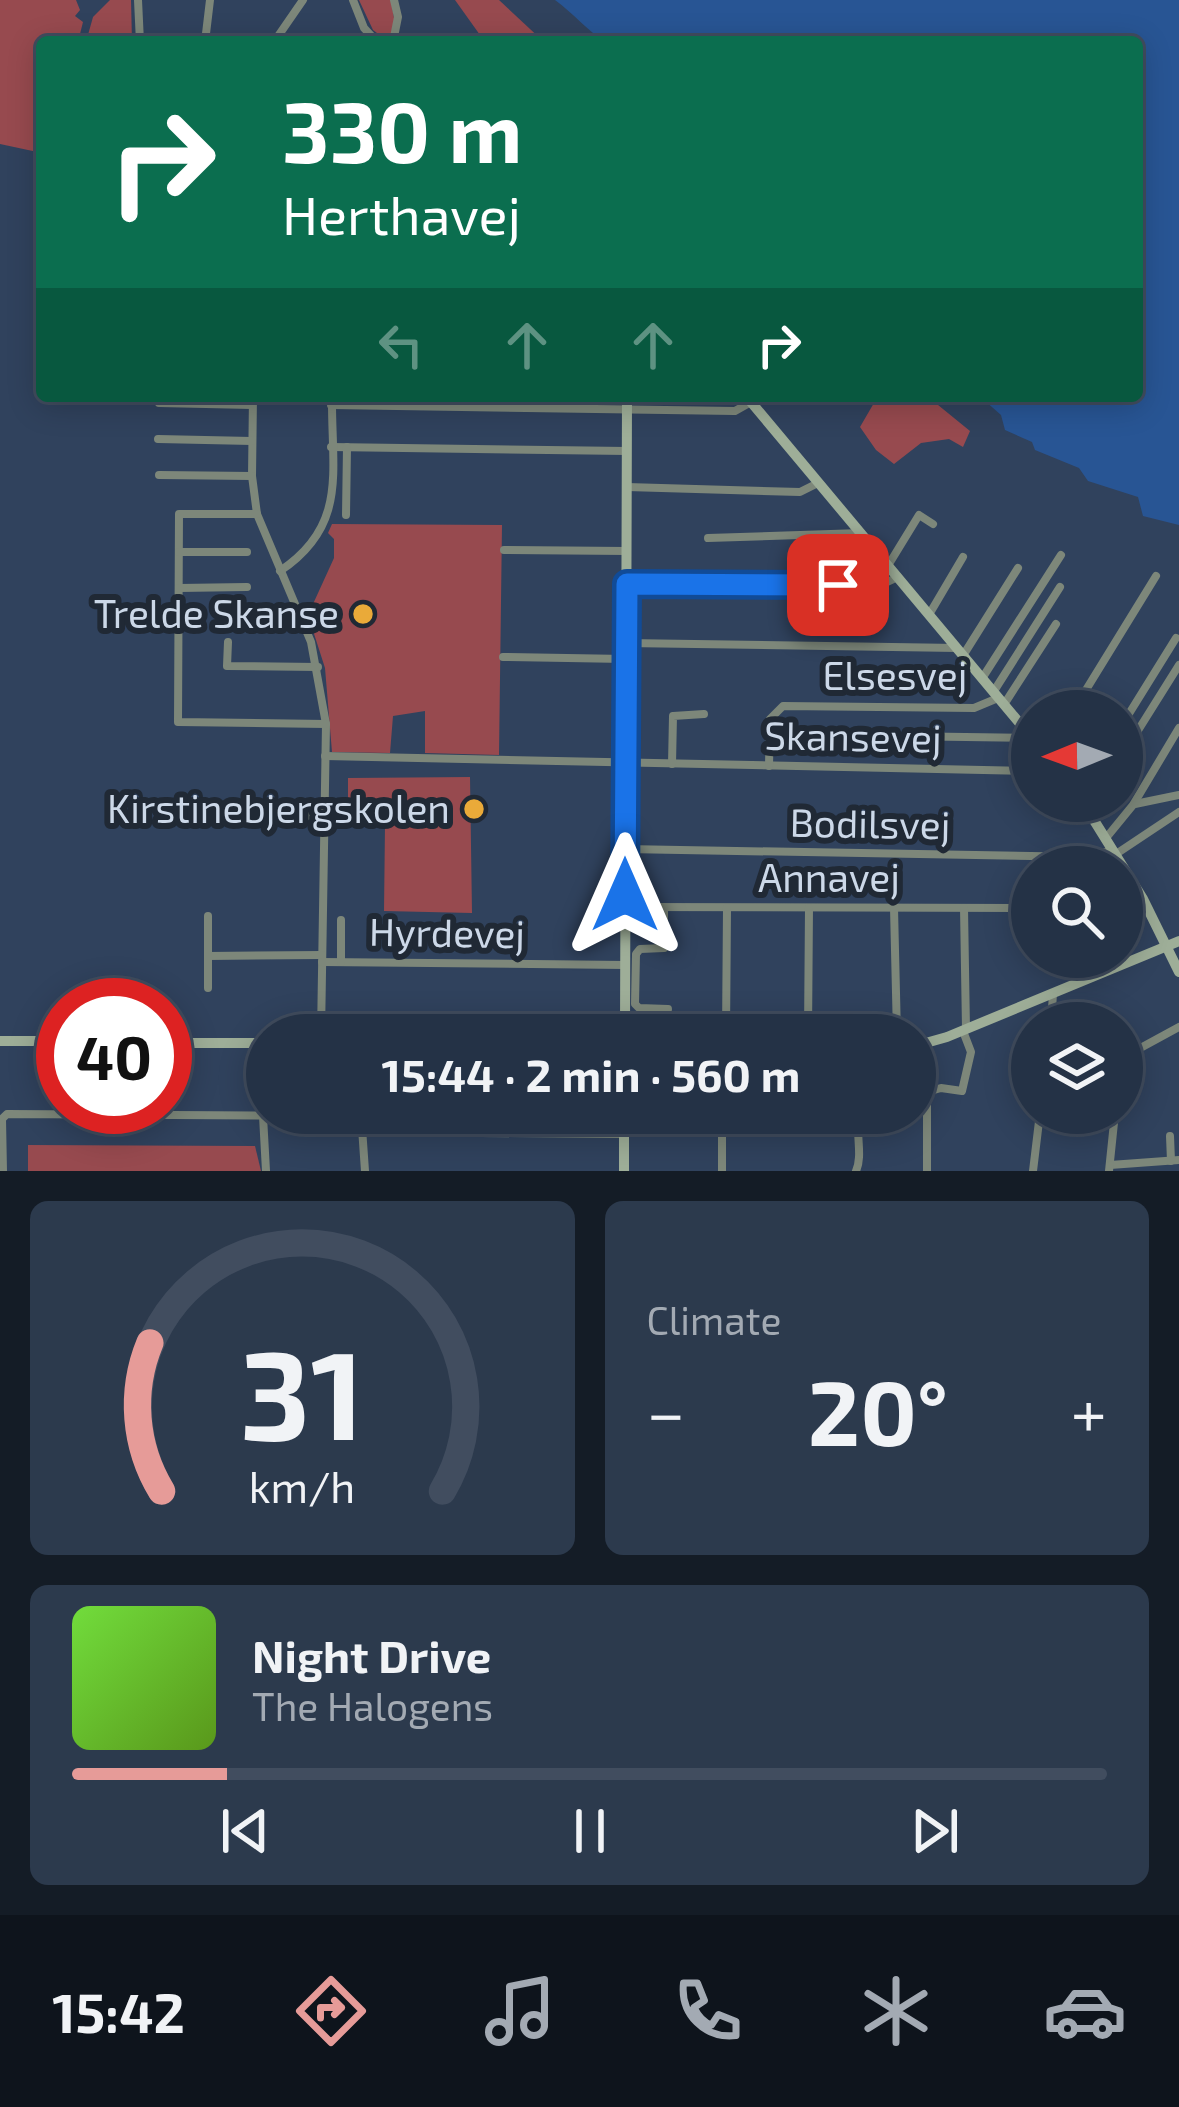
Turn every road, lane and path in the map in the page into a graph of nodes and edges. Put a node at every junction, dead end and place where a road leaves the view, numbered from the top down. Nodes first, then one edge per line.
1 (138, 0) edge
2 (210, 0) edge
3 (302, 0) edge
4 (353, 0) edge
5 (394, 0) edge
6 (364, 28) junction
7 (140, 36) edge
8 (207, 36) edge
9 (278, 36) edge
10 (359, 36) edge
11 (371, 36) edge
12 (395, 36) edge
13 (190, 402) edge
14 (252, 402) edge
15 (332, 402) edge
16 (627, 402) edge
17 (745, 402) edge
18 (751, 402) edge
19 (159, 403) dead end
20 (158, 440) dead end
21 (252, 441) junction
22 (331, 446) junction
23 (347, 447) junction
24 (627, 452) junction
25 (159, 476) dead end
26 (252, 476) junction
27 (820, 482) junction
28 (627, 487) junction
29 (257, 514) junction
30 (346, 515) dead end
31 (933, 524) dead end
32 (863, 532) junction
33 (707, 538) dead end
34 (504, 550) dead end
35 (627, 551) junction
36 (179, 552) junction
37 (247, 552) dead end
38 (1061, 555) dead end
39 (963, 557) dead end
40 (889, 565) junction
41 (1018, 568) dead end
42 (280, 571) junction
43 (899, 576) junction
44 (1156, 576) dead end
45 (627, 584) junction
46 (179, 587) junction
47 (247, 587) dead end
48 (1060, 587) dead end
49 (930, 613) junction
50 (1056, 624) dead end
51 (1176, 638) dead end
52 (227, 642) dead end
53 (626, 643) junction
54 (962, 651) junction
55 (503, 657) dead end
56 (626, 659) junction
57 (1179, 665) edge
58 (318, 667) junction
59 (983, 677) junction
60 (1086, 690) edge
61 (1143, 691) edge
62 (1000, 697) junction
63 (1011, 711) edge
64 (704, 714) dead end
65 (1143, 723) edge
66 (326, 724) junction
67 (1179, 728) edge
68 (896, 736) dead end
69 (1011, 738) edge
70 (326, 756) junction
71 (626, 763) junction
72 (672, 764) junction
73 (769, 766) junction
74 (1011, 771) edge
75 (1143, 788) edge
76 (1179, 795) edge
77 (1143, 803) edge
78 (1175, 814) edge
79 (179, 815) dead end
80 (325, 816) junction
81 (1179, 826) edge
82 (1114, 846) edge
83 (625, 849) junction
84 (1011, 856) edge
85 (1143, 896) edge
86 (625, 907) junction
87 (664, 907) junction
88 (727, 908) junction
89 (809, 908) junction
90 (894, 908) junction
91 (964, 908) junction
92 (1011, 908) edge
93 (208, 916) dead end
94 (341, 920) dead end
95 (1173, 943) edge
96 (1143, 952) edge
97 (208, 956) junction
98 (322, 958) junction
99 (341, 962) junction
100 (625, 965) junction
101 (1179, 972) edge
102 (1085, 978) edge
103 (208, 988) dead end
104 (1053, 994) junction
105 (1052, 1002) edge
106 (668, 1009) dead end
107 (321, 1014) edge
108 (625, 1014) edge
109 (726, 1014) edge
110 (808, 1014) edge
111 (897, 1014) edge
112 (1179, 1028) edge
113 (965, 1030) junction
114 (936, 1039) edge
115 (0, 1040) edge
116 (36, 1041) edge
117 (192, 1042) edge
118 (246, 1043) edge
119 (1143, 1047) edge
120 (246, 1116) edge
121 (263, 1134) edge
122 (362, 1134) edge
123 (624, 1134) edge
124 (722, 1134) edge
125 (859, 1134) edge
126 (1037, 1134) edge
127 (1112, 1134) edge
128 (1170, 1136) dead end
129 (1175, 1160) edge
130 (1110, 1168) edge
131 (2, 1171) edge
132 (266, 1171) edge
133 (364, 1171) edge
134 (624, 1171) edge
135 (722, 1171) edge
136 (856, 1171) edge
137 (927, 1171) edge
138 (1033, 1171) edge

1 - 7 street
2 - 8 street
3 - 9 street
4 - 6 street
5 - 12 street
6 - 10 street
6 - 11 street
13 - 19 street
14 - 21 street
15 - 22 street
16 - 17 street
16 - 24 street
18 - 27 street
20 - 21 street
21 - 26 street
22 - 23 street
22 - 42 street
23 - 24 street
23 - 30 street
24 - 28 street
25 - 26 street
26 - 29 street
27 - 28 street
27 - 32 street
28 - 35 street
29 - 36 street
29 - 42 street
31 - 40 street
32 - 33 street
32 - 40 street
34 - 35 street
35 - 45 street
36 - 37 street
36 - 46 street
38 - 59 street
39 - 49 street
40 - 43 street
41 - 54 street
42 - 58 street
43 - 45 street
43 - 49 street
44 - 60 street
45 - 53 street
46 - 47 street
46 - 66 street
48 - 62 street
49 - 54 street
50 - 62 street
51 - 61 street
52 - 58 street
53 - 54 street
53 - 56 street
54 - 59 street
55 - 56 street
56 - 71 street
57 - 65 street
58 - 66 street
59 - 62 street
62 - 63 street
62 - 73 street, Elsesvej
64 - 72 street
66 - 70 street
67 - 75 street
68 - 69 street
70 - 71 street, Skansevej
70 - 80 street
71 - 72 street, Skansevej
71 - 83 street
72 - 73 street, Skansevej
73 - 74 street, Skansevej
76 - 77 street
78 - 81 street
78 - 82 street
79 - 80 street
80 - 98 street
83 - 84 street, Bodilsvej
83 - 86 street
85 - 95 street
86 - 87 street, Annavej
86 - 100 street
87 - 88 street, Annavej
87 - 106 street
88 - 89 street, Annavej
88 - 109 street
89 - 90 street, Annavej
89 - 110 street
90 - 91 street, Annavej
90 - 111 street
91 - 92 street, Annavej
91 - 113 street
93 - 97 street
94 - 99 street, Hyrdevej
95 - 96 street
95 - 101 street
97 - 98 street, Hyrdevej
97 - 103 street
98 - 99 street, Hyrdevej
98 - 107 street
99 - 100 street, Hyrdevej
100 - 108 street
102 - 104 street
104 - 105 street
104 - 113 street
112 - 119 street
113 - 114 street
113 - 137 street
115 - 116 street
117 - 118 street
120 - 131 street
121 - 132 street
122 - 133 street
123 - 134 street
124 - 135 street
125 - 136 street
126 - 138 street
127 - 130 street
128 - 129 street
129 - 130 street

